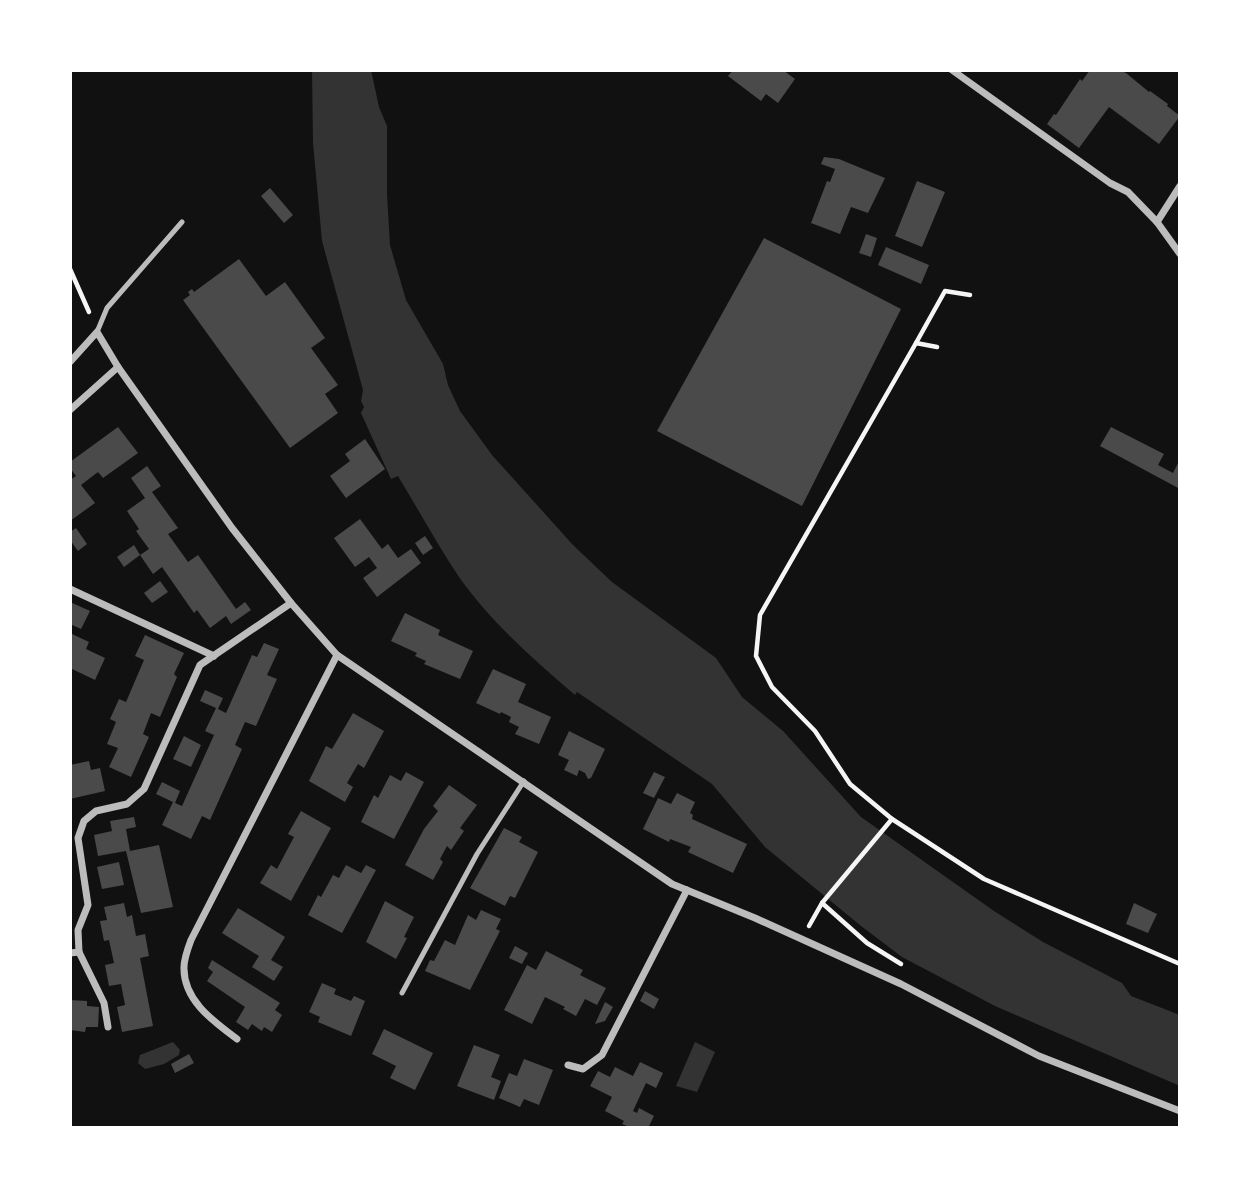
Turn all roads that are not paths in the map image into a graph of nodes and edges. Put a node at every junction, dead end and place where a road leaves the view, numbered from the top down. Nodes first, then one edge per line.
1 (953, 70) edge
2 (1180, 186) edge
3 (182, 222) dead end
4 (1157, 222) junction
5 (1180, 254) edge
6 (97, 332) junction
7 (70, 362) edge
8 (118, 367) junction
9 (70, 410) edge
10 (70, 589) edge
11 (291, 603) junction
12 (337, 655) junction
13 (214, 656) junction
14 (524, 781) junction
15 (687, 890) junction
16 (79, 952) junction
17 (70, 954) edge
18 (402, 993) dead end
19 (108, 1027) dead end
20 (237, 1040) dead end
21 (568, 1065) dead end
22 (1180, 1111) edge

1 - 4 street
2 - 4 street
3 - 6 lane
4 - 5 street
6 - 7 street
6 - 8 street
8 - 9 street
8 - 11 street
10 - 13 street
11 - 12 street
11 - 13 street
12 - 14 street
12 - 20 street
13 - 16 street
14 - 15 street
14 - 18 lane
15 - 21 street
15 - 22 street
16 - 17 street
16 - 19 street

